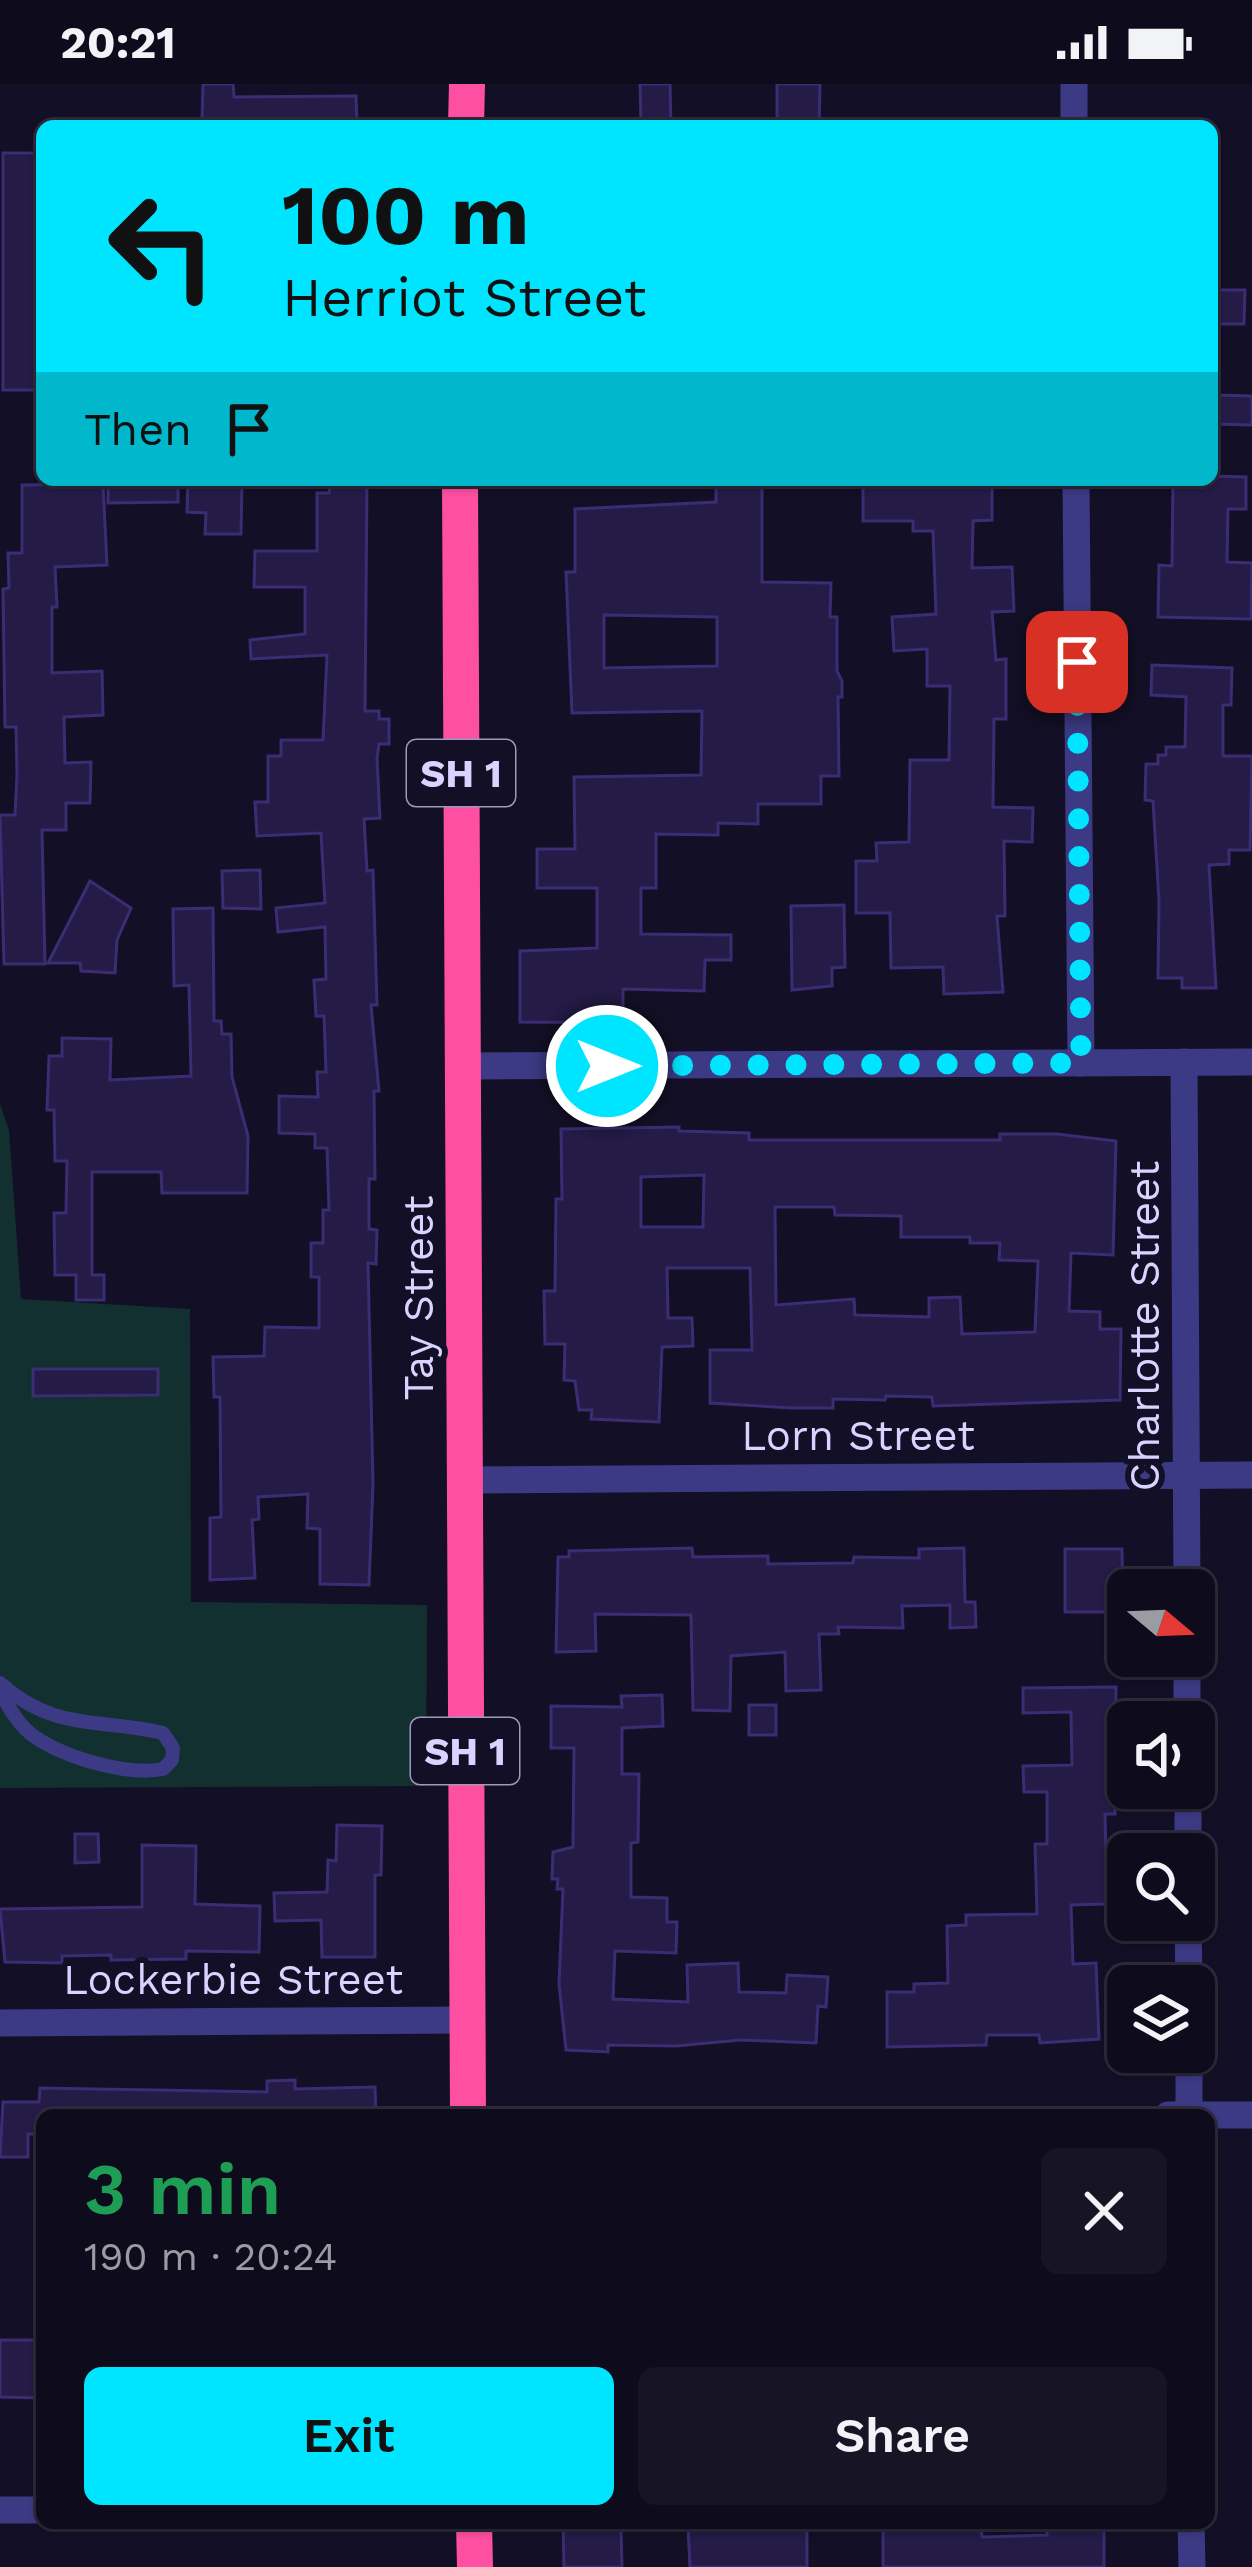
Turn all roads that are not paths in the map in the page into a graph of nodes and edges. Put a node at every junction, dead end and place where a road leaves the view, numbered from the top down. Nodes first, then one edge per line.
1 (467, 84) edge
2 (1074, 84) edge
3 (466, 120) edge
4 (1075, 120) edge
5 (460, 486) edge
6 (1076, 486) edge
7 (1184, 1062) junction
8 (1252, 1062) edge
9 (1081, 1063) junction
10 (462, 1066) junction
11 (1252, 1475) edge
12 (1186, 1476) junction
13 (464, 1480) junction
14 (1187, 1569) edge
15 (0, 1688) edge
16 (467, 2020) junction
17 (0, 2023) edge
18 (1189, 2073) edge
19 (468, 2109) edge
20 (1189, 2109) edge
21 (1215, 2115) edge
22 (1252, 2115) edge
23 (0, 2510) edge
24 (36, 2510) edge
25 (474, 2529) edge
26 (1191, 2529) edge
27 (475, 2567) edge
28 (1192, 2567) edge

1 - 3 highway
2 - 4 street
5 - 10 highway, Tay Street / SH 1
6 - 9 street
7 - 8 street
7 - 9 street
7 - 12 street, Charlotte Street
9 - 10 street
10 - 13 highway, Tay Street / SH 1
11 - 12 street, Lorn Street
12 - 13 street, Lorn Street
12 - 14 street, Charlotte Street
13 - 16 highway, Tay Street / SH 1
15 - 15 lane
16 - 17 street, Lockerbie Street
16 - 19 highway, Tay Street / SH 1
18 - 20 street
21 - 22 street
23 - 24 street
25 - 27 highway
26 - 28 street

